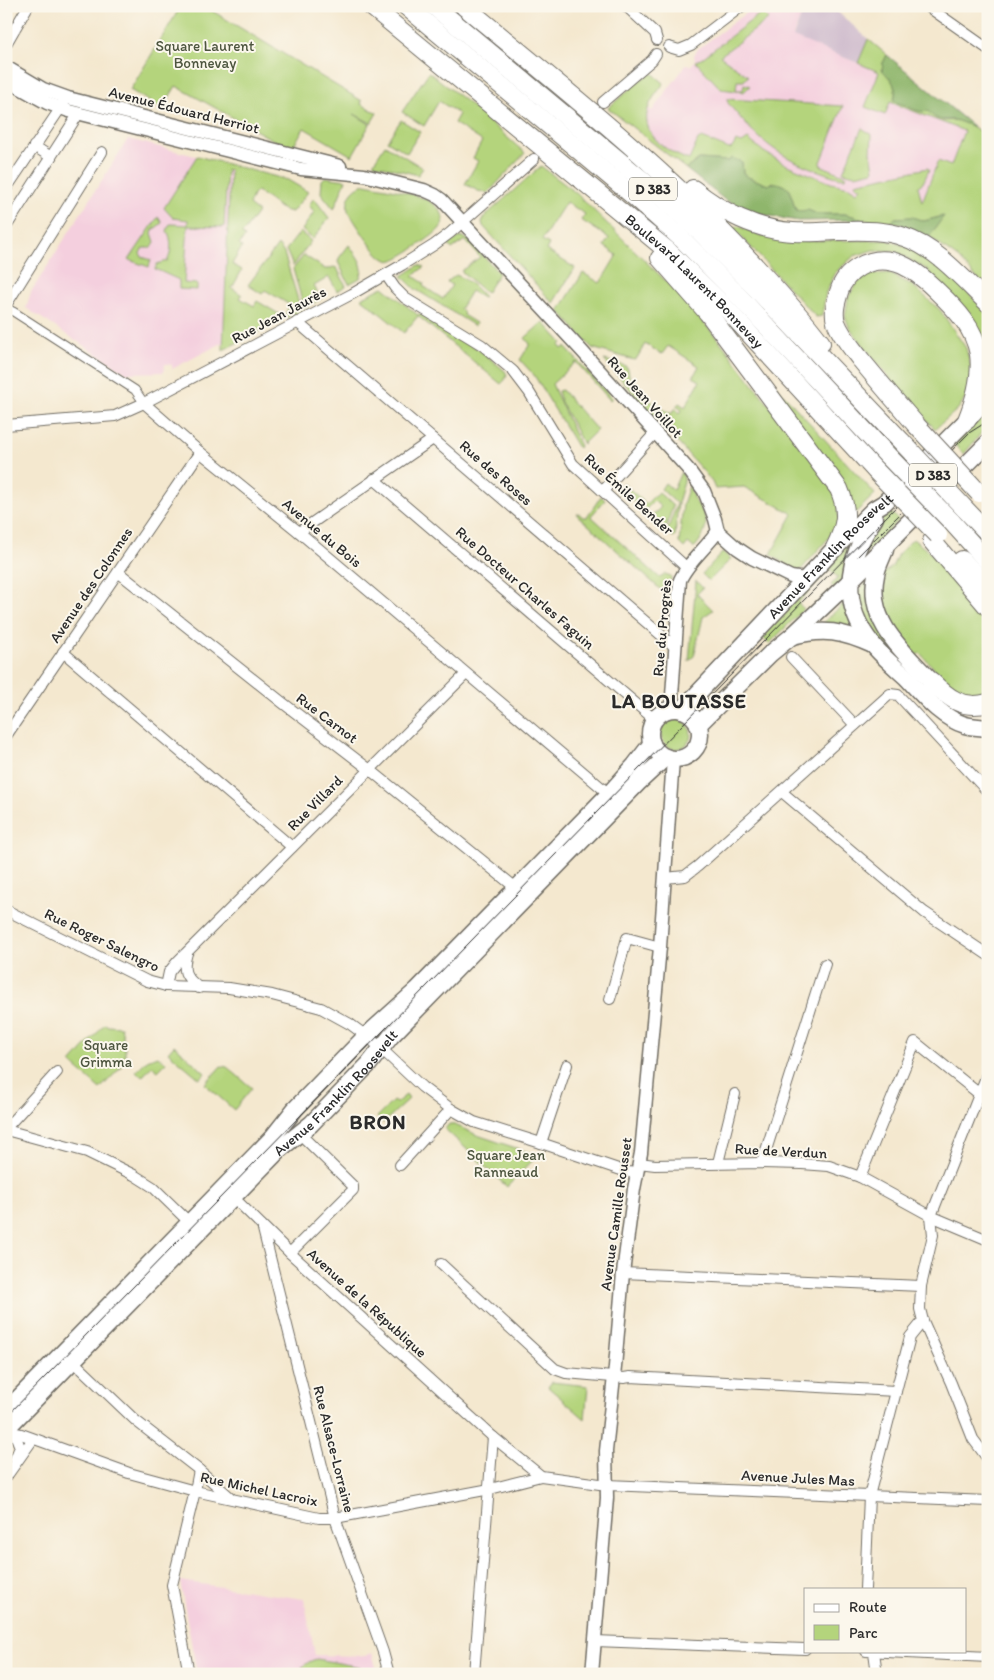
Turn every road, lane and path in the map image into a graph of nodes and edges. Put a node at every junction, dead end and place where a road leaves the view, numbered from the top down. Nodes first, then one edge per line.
1 (28, 6) edge
2 (371, 6) edge
3 (406, 6) edge
4 (434, 6) edge
5 (464, 6) edge
6 (626, 6) edge
7 (742, 6) edge
8 (927, 6) edge
9 (658, 40) junction
10 (6, 44) edge
11 (669, 48) junction
12 (988, 49) edge
13 (656, 54) junction
14 (6, 67) edge
15 (543, 72) junction
16 (6, 80) edge
17 (603, 102) dead end
18 (64, 103) junction
19 (78, 114) junction
20 (34, 146) junction
21 (102, 152) dead end
22 (51, 157) junction
23 (534, 159) dead end
24 (358, 174) junction
25 (6, 189) edge
26 (604, 197) junction
27 (462, 221) junction
28 (6, 226) edge
29 (386, 274) junction
30 (988, 303) edge
31 (6, 307) edge
32 (297, 322) junction
33 (854, 391) junction
34 (988, 397) edge
35 (144, 403) junction
36 (967, 420) junction
37 (6, 425) edge
38 (988, 430) edge
39 (655, 433) junction
40 (434, 439) junction
41 (988, 443) edge
42 (200, 452) junction
43 (961, 469) junction
44 (374, 479) junction
45 (603, 491) junction
46 (983, 498) edge
47 (884, 504) junction
48 (718, 531) junction
49 (299, 532) junction
50 (988, 533) edge
51 (935, 538) junction
52 (888, 543) junction
53 (835, 548) junction
54 (988, 562) edge
55 (687, 568) junction
56 (118, 572) junction
57 (805, 579) junction
58 (850, 581) junction
59 (988, 587) edge
60 (988, 607) edge
61 (792, 636) junction
62 (873, 645) junction
63 (675, 647) junction
64 (63, 652) junction
65 (791, 657) dead end
66 (466, 674) junction
67 (931, 681) joint
68 (673, 687) junction
69 (696, 695) junction
70 (988, 703) edge
71 (676, 710) junction
72 (655, 720) junction
73 (856, 725) junction
74 (698, 726) junction
75 (988, 728) edge
76 (6, 736) edge
77 (652, 743) junction
78 (669, 758) junction
79 (370, 770) junction
80 (782, 792) junction
81 (988, 792) edge
82 (609, 794) junction
83 (292, 847) junction
84 (665, 878) junction
85 (516, 888) junction
86 (6, 910) edge
87 (660, 947) junction
88 (187, 953) junction
89 (988, 955) edge
90 (825, 964) dead end
91 (166, 986) junction
92 (199, 988) junction
93 (610, 999) dead end
94 (366, 1036) junction
95 (381, 1049) junction
96 (567, 1065) dead end
97 (57, 1072) dead end
98 (988, 1072) edge
99 (735, 1094) dead end
100 (984, 1097) edge
101 (451, 1109) junction
102 (6, 1129) edge
103 (299, 1133) junction
104 (541, 1143) junction
105 (762, 1163) junction
106 (400, 1164) dead end
107 (718, 1164) junction
108 (638, 1168) junction
109 (860, 1178) junction
110 (228, 1193) junction
111 (932, 1216) junction
112 (190, 1223) junction
113 (263, 1228) junction
114 (988, 1240) edge
115 (290, 1253) junction
116 (441, 1264) dead end
117 (623, 1272) junction
118 (921, 1286) junction
119 (923, 1321) junction
120 (68, 1357) junction
121 (614, 1378) junction
122 (896, 1391) junction
123 (6, 1411) edge
124 (9, 1430) edge
125 (493, 1437) junction
126 (31, 1438) junction
127 (20, 1447) junction
128 (988, 1459) edge
129 (12, 1467) junction
130 (199, 1470) junction
131 (6, 1476) edge
132 (541, 1476) junction
133 (607, 1485) junction
134 (490, 1489) junction
135 (195, 1491) junction
136 (870, 1496) junction
137 (231, 1498) junction
138 (988, 1501) edge
139 (335, 1518) junction
140 (865, 1588) edge
141 (595, 1641) junction
142 (804, 1649) edge
143 (874, 1652) edge
144 (988, 1657) edge
145 (189, 1674) edge
146 (389, 1674) edge
147 (474, 1674) edge
148 (592, 1674) edge
149 (877, 1674) edge

1 - 10 street
2 - 26 highway, Boulevard Laurent Bonnevay / D 383
3 - 54 highway, bridge
4 - 33 highway, D 383
5 - 15 highway
6 - 9 street
7 - 11 street
8 - 12 street
9 - 11 street
9 - 13 street
11 - 13 street
13 - 17 street
14 - 18 street, Avenue Édouard Herriot
15 - 30 highway
15 - 33 highway
16 - 18 street, Avenue Édouard Herriot
18 - 19 street, Avenue Édouard Herriot
18 - 20 street
18 - 24 street, Avenue Édouard Herriot
19 - 22 street
19 - 24 street, Avenue Édouard Herriot
20 - 22 street
20 - 25 street
21 - 31 street
22 - 28 street
23 - 27 street, Rue Jean Jaurès
24 - 27 street, Avenue Édouard Herriot
26 - 51 highway, Boulevard Laurent Bonnevay / D 383, bridge
26 - 53 highway
27 - 29 street, Rue Jean Jaurès
27 - 39 street, Rue Jean Voillot
29 - 32 street, Rue Jean Jaurès
29 - 45 street, Rue Émile Bender
31 - 35 street, Avenue du Bois
32 - 35 street, Rue Jean Jaurès
32 - 40 street, Rue des Roses
33 - 50 highway, D 383, bridge
34 - 36 main road, Avenue Franklin Roosevelt
35 - 37 street, Rue Jean Jaurès
35 - 42 street, Avenue du Bois
36 - 46 highway, bridge
36 - 47 main road, Avenue Franklin Roosevelt
38 - 43 main road
39 - 45 street
39 - 48 street, Rue Jean Voillot
40 - 44 street
40 - 63 street, Rue des Roses
41 - 43 main road, Avenue Franklin Roosevelt
42 - 49 street, Avenue du Bois
42 - 56 street, Avenue des Colonnes
43 - 52 main road, Avenue Franklin Roosevelt
44 - 49 street
44 - 72 street, Rue Docteur Charles Faguin
45 - 55 street, Rue Émile Bender
47 - 53 main road, Avenue Franklin Roosevelt
47 - 58 main road
48 - 55 street, Rue du Progrès
48 - 57 street, Rue Jean Voillot
49 - 66 street, Avenue du Bois
51 - 59 highway
51 - 60 highway
52 - 58 main road, Avenue Franklin Roosevelt
52 - 67 main road
53 - 57 main road, Avenue Franklin Roosevelt
55 - 63 street, Rue du Progrès
56 - 64 street, Avenue des Colonnes
56 - 79 street, Rue Carnot
57 - 69 main road, Avenue Franklin Roosevelt
58 - 61 main road, Avenue Franklin Roosevelt
58 - 62 main road
61 - 62 main road
61 - 74 main road, Avenue Franklin Roosevelt
62 - 75 main road
63 - 68 street, Rue du Progrès
64 - 76 street, Avenue des Colonnes
64 - 83 street
65 - 73 street
66 - 79 street, Rue Villard
66 - 82 street, Avenue du Bois
67 - 70 highway
68 - 69 street
68 - 71 street, Rue du Progrès
69 - 71 main road, Avenue Franklin Roosevelt
71 - 72 main road, Avenue Franklin Roosevelt
71 - 74 main road
72 - 77 main road, Avenue Franklin Roosevelt
73 - 80 street
73 - 81 street
74 - 78 main road, Avenue Franklin Roosevelt
77 - 78 main road
77 - 82 main road, Avenue Franklin Roosevelt
78 - 84 street, Avenue Camille Rousset
78 - 95 main road, Avenue Franklin Roosevelt
79 - 83 street, Rue Villard
79 - 85 street, Rue Carnot
80 - 84 street
80 - 89 street
82 - 85 main road, Avenue Franklin Roosevelt
83 - 88 street, Rue Villard
84 - 87 street, Avenue Camille Rousset
85 - 94 main road, Avenue Franklin Roosevelt
86 - 91 street, Rue Roger Salengro
87 - 93 street
87 - 108 street, Avenue Camille Rousset
88 - 91 street, Rue Villard
88 - 92 street
90 - 105 street
91 - 92 street, Rue Roger Salengro
92 - 94 street, Rue Roger Salengro
94 - 95 street, Rue Roger Salengro
94 - 110 main road, Avenue Franklin Roosevelt
95 - 101 street, Rue de Verdun
95 - 103 main road, Avenue Franklin Roosevelt
96 - 104 street
97 - 102 street
98 - 100 street
99 - 107 street, Rue de Verdun
100 - 109 street
100 - 111 street
101 - 104 street, Rue de Verdun
101 - 106 street
102 - 112 street
103 - 110 main road, Avenue Franklin Roosevelt
103 - 115 street
104 - 108 street, Rue de Verdun
105 - 107 street, Rue de Verdun
105 - 109 street, Rue de Verdun
107 - 108 street, Rue de Verdun
108 - 117 street, Avenue Camille Rousset
109 - 111 street, Rue de Verdun
110 - 112 main road, Avenue Franklin Roosevelt
110 - 113 street, Avenue de la République
110 - 120 main road, Avenue Franklin Roosevelt
111 - 114 street, Rue de Verdun
111 - 118 street
112 - 120 main road, Avenue Franklin Roosevelt
113 - 115 street, Avenue de la République
113 - 139 street, Rue Alsace-Lorraine
115 - 125 street, Avenue de la République
116 - 121 street
117 - 118 street
117 - 121 street, Avenue Camille Rousset
118 - 119 street
119 - 122 street
119 - 128 street
120 - 123 main road, Avenue Franklin Roosevelt
120 - 124 main road, Avenue Franklin Roosevelt
120 - 130 street
121 - 122 street
121 - 133 street, Avenue Camille Rousset
122 - 136 street
124 - 126 street, Rue Michel Lacroix
124 - 127 street
125 - 132 street, Avenue de la République
125 - 134 street
126 - 127 street
126 - 129 street
126 - 135 street, Rue Michel Lacroix
127 - 129 street
129 - 131 street
130 - 135 street
130 - 137 street
132 - 133 street
132 - 134 street, Rue Michel Lacroix
133 - 136 street, Avenue Jules Mas
133 - 141 street, Avenue Camille Rousset
134 - 139 street, Rue Michel Lacroix
134 - 147 street
135 - 137 street, Rue Michel Lacroix
135 - 145 street
136 - 138 street, Avenue Jules Mas
136 - 140 street
137 - 139 street, Rue Michel Lacroix
139 - 146 street, Rue Alsace-Lorraine
141 - 142 street
141 - 148 street, Avenue Camille Rousset
143 - 144 street
143 - 149 street

